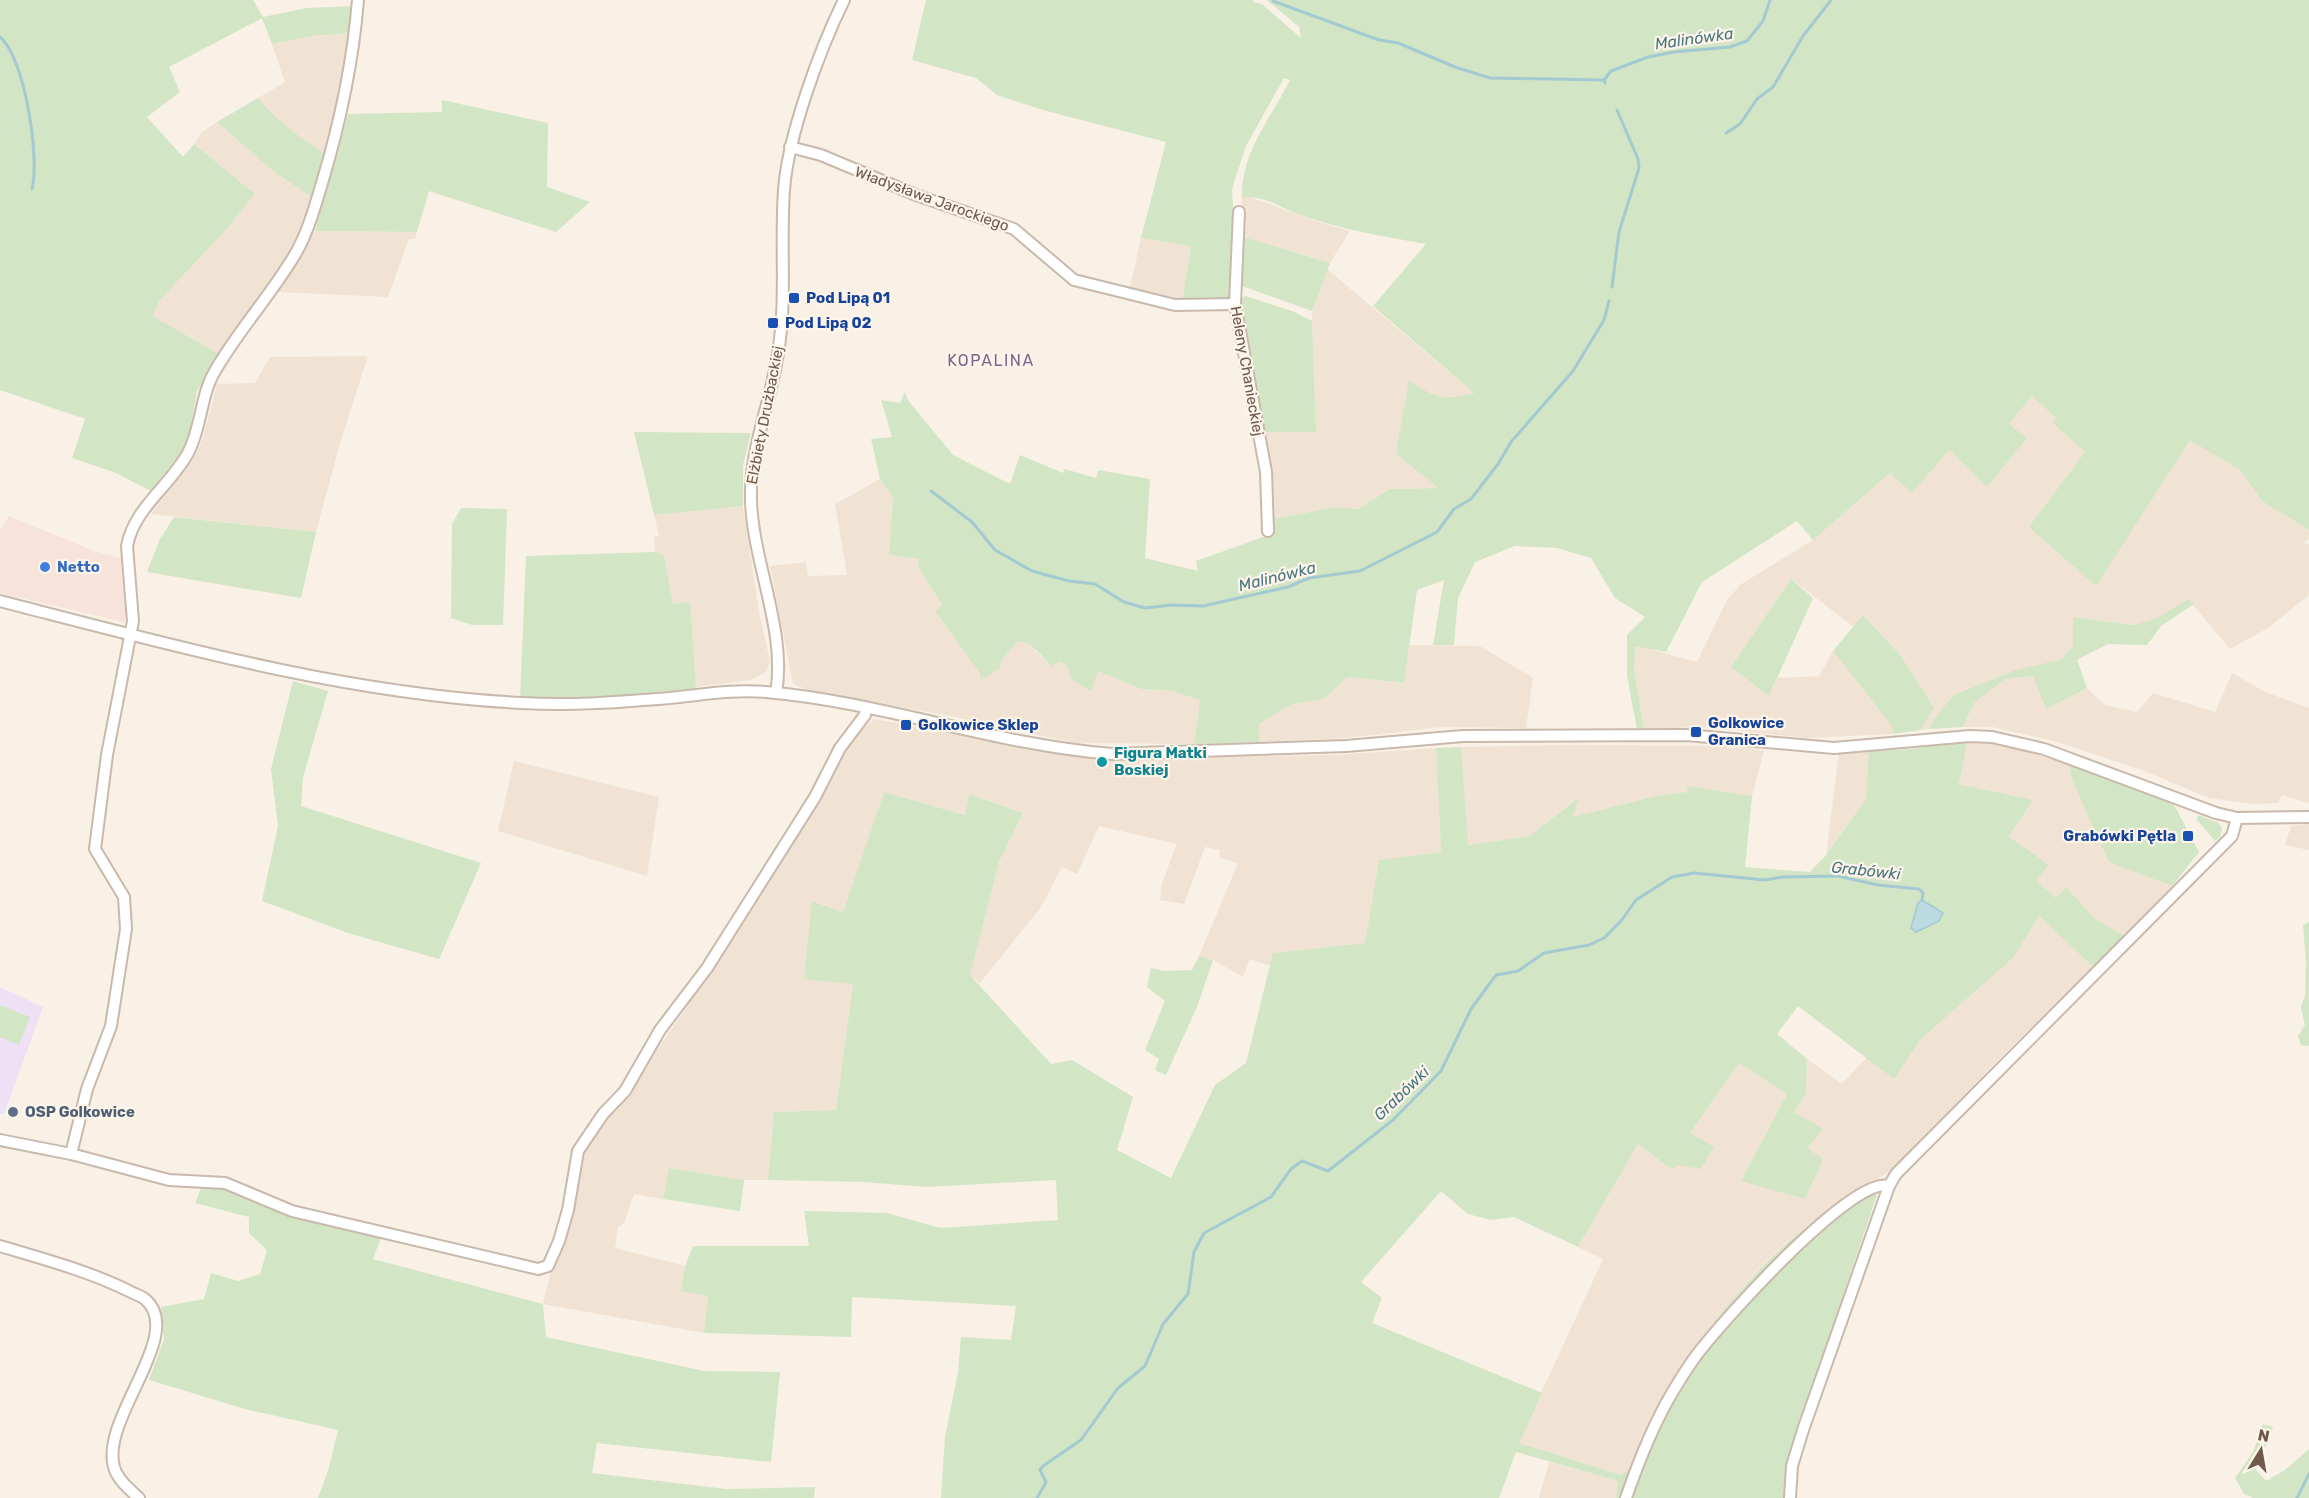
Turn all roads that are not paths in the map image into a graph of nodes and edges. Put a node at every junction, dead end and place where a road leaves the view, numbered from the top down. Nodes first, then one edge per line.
1 (358, 0) edge
2 (844, 0) edge
3 (790, 147) junction
4 (1239, 212) dead end
5 (1235, 304) junction
6 (1268, 531) dead end
7 (0, 601) edge
8 (131, 634) junction
9 (776, 693) junction
10 (866, 708) junction
11 (2309, 817) edge
12 (2237, 818) junction
13 (0, 1140) edge
14 (71, 1154) junction
15 (1888, 1186) junction
16 (0, 1246) edge
17 (139, 1498) edge
18 (1626, 1498) edge
19 (1790, 1498) edge

1 - 8 street
2 - 3 street, Elżbiety Drużbackiej
3 - 5 street, Władysława Jarockiego
3 - 9 street, Elżbiety Drużbackiej
4 - 5 street, Heleny Chanieckiej
5 - 6 street, Heleny Chanieckiej
7 - 8 street
8 - 9 street
8 - 14 street
9 - 10 street
10 - 12 street
10 - 14 street
11 - 12 street
12 - 15 street
13 - 14 street
15 - 18 street
15 - 19 street
16 - 17 street

